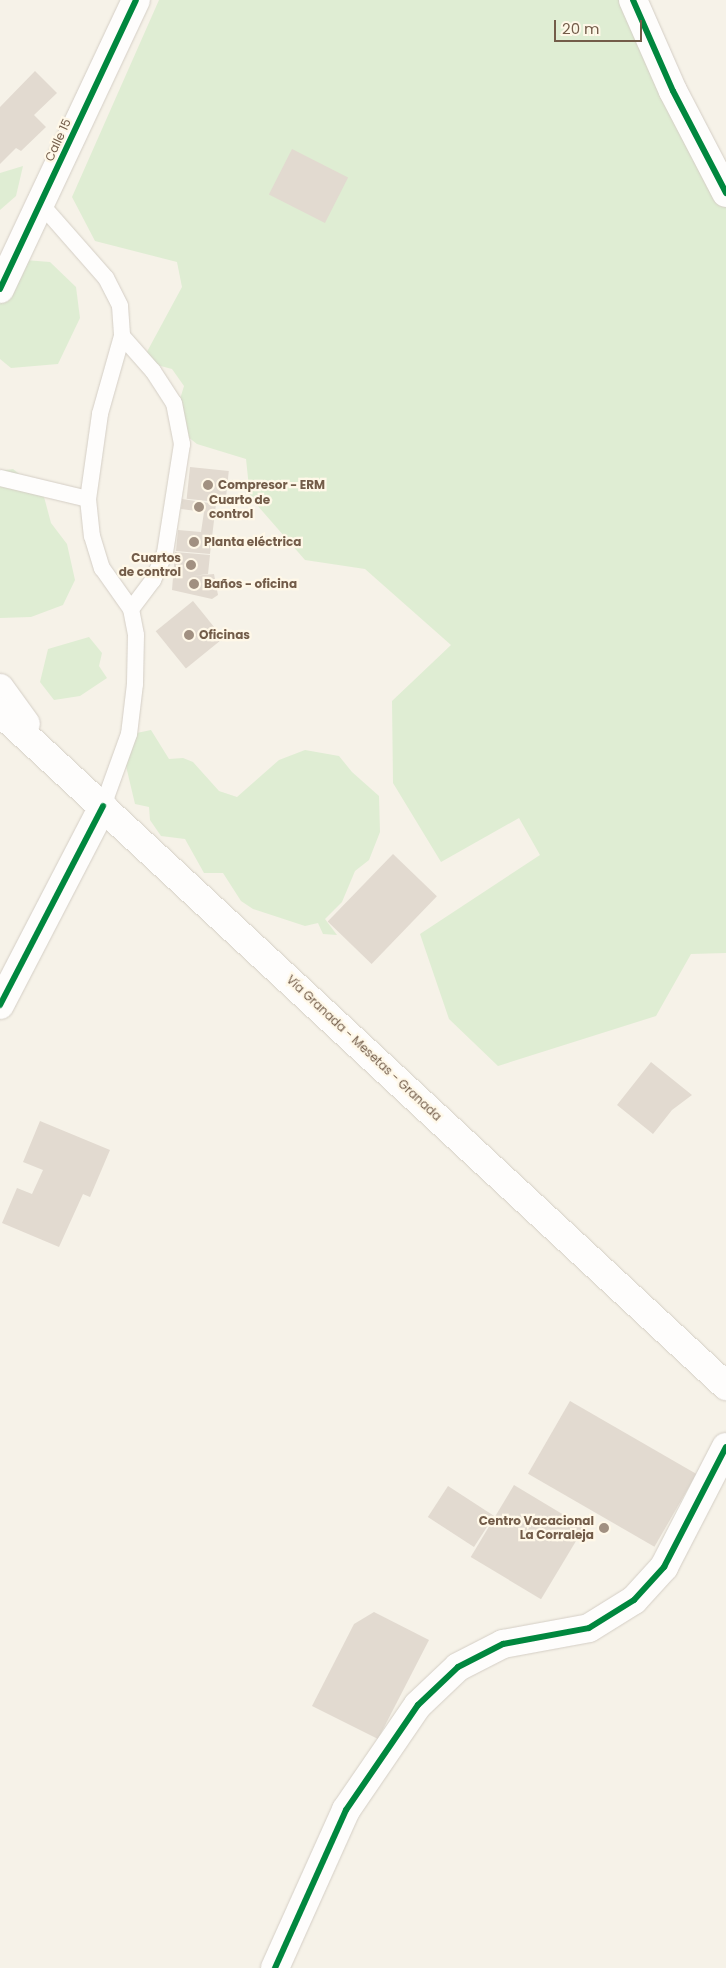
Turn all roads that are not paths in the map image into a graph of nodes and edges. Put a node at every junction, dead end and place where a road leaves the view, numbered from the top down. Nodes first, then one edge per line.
1 (136, 0) edge
2 (633, 0) edge
3 (726, 194) edge
4 (40, 203) junction
5 (0, 289) edge
6 (122, 336) junction
7 (0, 478) edge
8 (88, 499) junction
9 (130, 609) junction
10 (0, 688) edge
11 (0, 712) edge
12 (47, 754) junction
13 (103, 806) junction
14 (0, 1005) edge
15 (726, 1386) edge
16 (726, 1447) edge
17 (274, 1968) edge

1 - 4 street, Calle 15
2 - 3 street
4 - 5 street, Calle 15
4 - 6 lane
6 - 8 lane
6 - 9 lane
7 - 8 lane
8 - 9 lane
9 - 13 lane
10 - 12 street
11 - 12 street, Vía Granada - Mesetas - Granada
12 - 13 street, Vía Granada - Mesetas - Granada
13 - 14 street
13 - 15 street, Vía Granada - Mesetas - Granada
16 - 17 street

